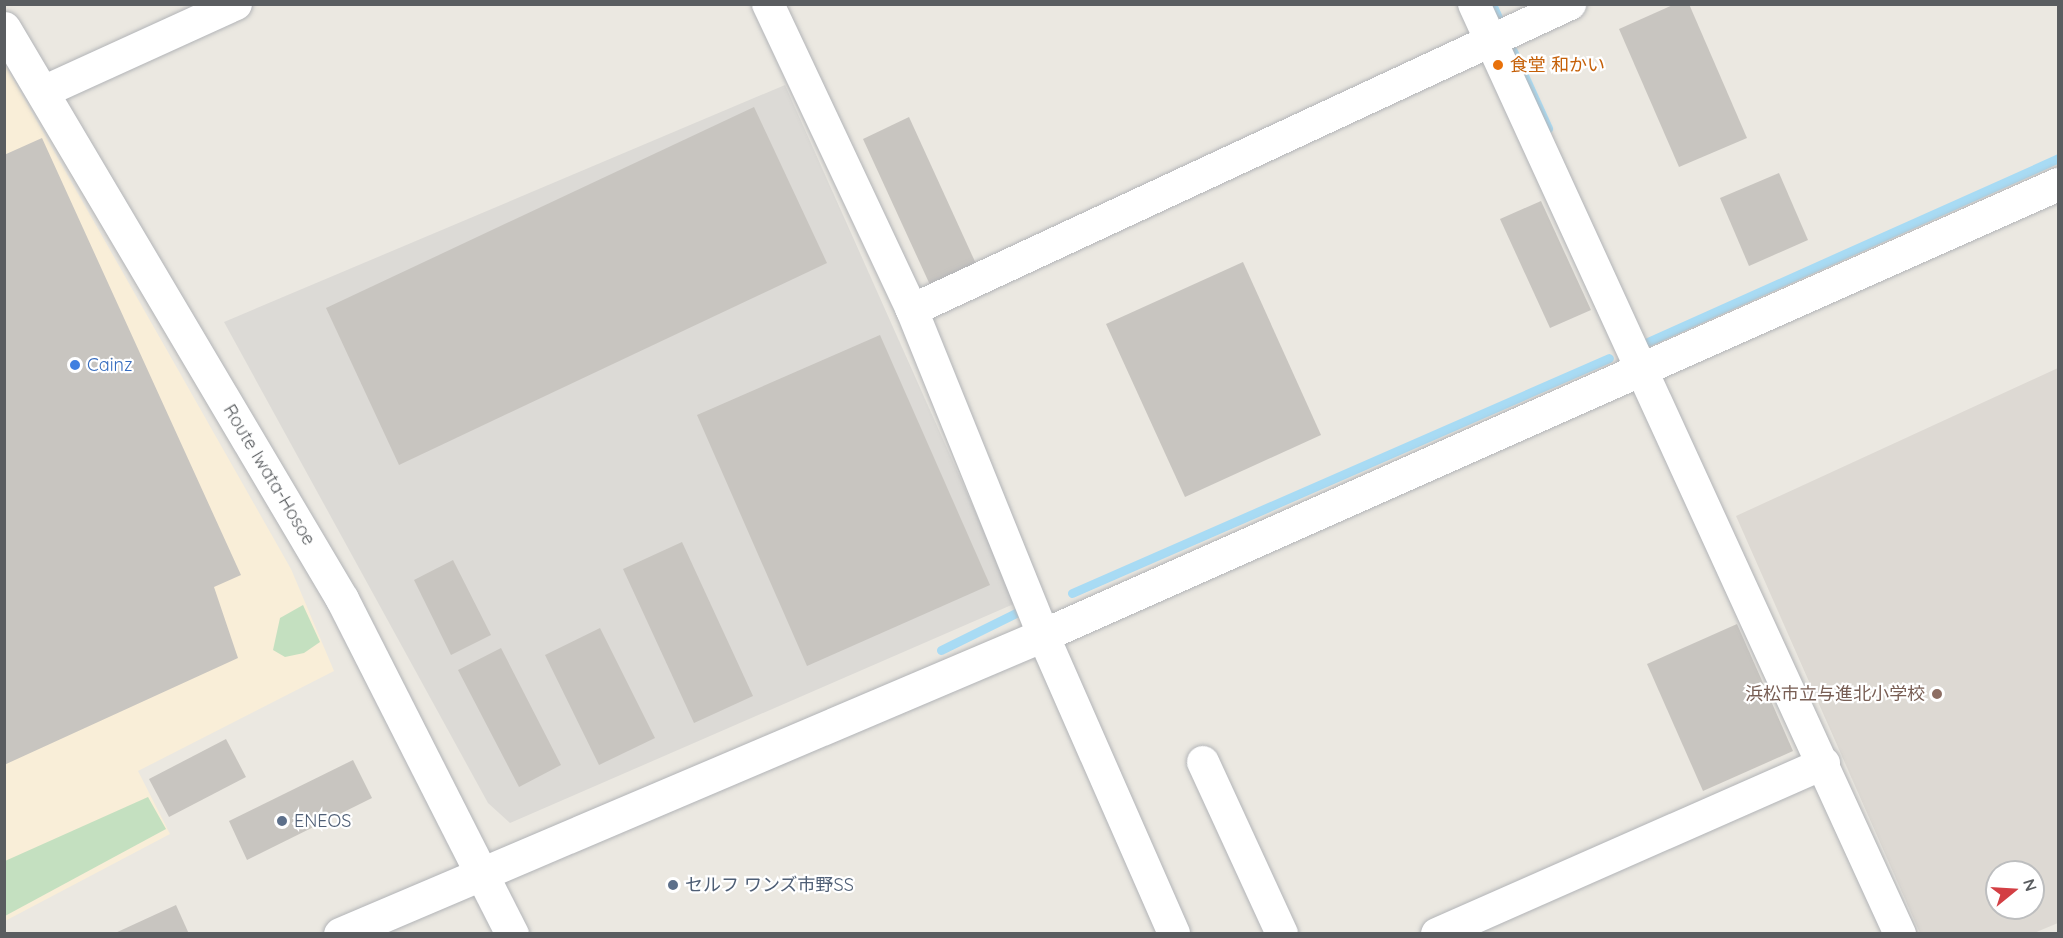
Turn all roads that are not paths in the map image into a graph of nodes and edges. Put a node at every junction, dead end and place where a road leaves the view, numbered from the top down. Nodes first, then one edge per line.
1 (236, 4) edge
2 (768, 4) edge
3 (1474, 4) edge
4 (1570, 4) edge
5 (4, 28) edge
6 (1489, 41) junction
7 (43, 92) junction
8 (2058, 184) edge
9 (912, 310) junction
10 (1644, 368) junction
11 (1043, 635) junction
12 (1203, 762) dead end
13 (1824, 763) junction
14 (480, 873) junction
15 (340, 933) edge
16 (512, 933) edge
17 (1174, 933) edge
18 (1282, 933) edge
19 (1437, 933) edge
20 (1900, 933) edge

1 - 7 street
2 - 9 street
3 - 6 street
4 - 6 street
5 - 7 street, Route Iwata-Hosoe
6 - 9 street
6 - 10 street
7 - 14 street, Route Iwata-Hosoe
8 - 10 street
9 - 11 street
10 - 11 street
10 - 13 street
11 - 14 street
11 - 17 street
12 - 18 street
13 - 19 street
13 - 20 street
14 - 15 street
14 - 16 street, Route Iwata-Hosoe

